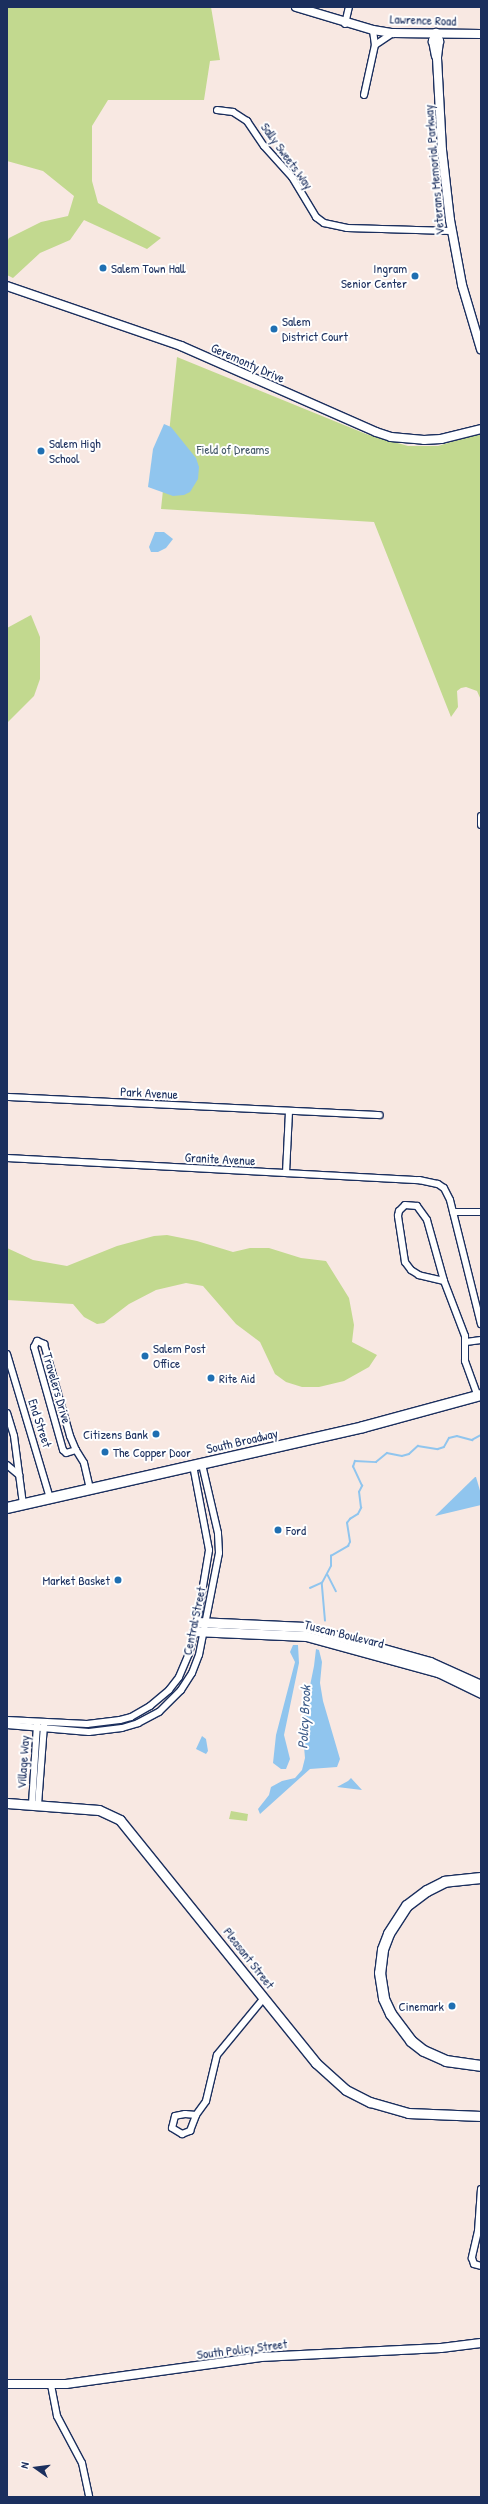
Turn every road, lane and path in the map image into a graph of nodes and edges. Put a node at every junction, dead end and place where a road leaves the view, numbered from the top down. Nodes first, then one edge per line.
1 (296, 7) edge
2 (349, 7) edge
3 (346, 24) junction
4 (373, 30) junction
5 (394, 33) junction
6 (436, 33) junction
7 (481, 34) edge
8 (375, 45) junction
9 (364, 95) dead end
10 (217, 110) dead end
11 (451, 231) junction
12 (7, 286) edge
13 (481, 349) edge
14 (481, 429) edge
15 (481, 816) edge
16 (481, 825) edge
17 (7, 1097) edge
18 (289, 1111) junction
19 (380, 1115) dead end
20 (7, 1158) edge
21 (286, 1173) junction
22 (453, 1212) junction
23 (481, 1212) edge
24 (444, 1281) junction
25 (481, 1324) edge
26 (481, 1340) edge
27 (466, 1342) junction
28 (7, 1354) edge
29 (10, 1375) edge
30 (479, 1396) edge
31 (7, 1413) edge
32 (76, 1450) junction
33 (197, 1464) junction
34 (7, 1465) edge
35 (19, 1475) junction
36 (90, 1490) junction
37 (50, 1498) junction
38 (23, 1504) junction
39 (7, 1508) edge
40 (200, 1627) junction
41 (481, 1685) edge
42 (481, 1693) edge
43 (7, 1720) edge
44 (37, 1720) junction
45 (44, 1721) junction
46 (7, 1725) edge
47 (37, 1727) junction
48 (44, 1728) junction
49 (7, 1803) edge
50 (35, 1805) junction
51 (481, 1878) edge
52 (264, 1998) junction
53 (481, 2066) edge
54 (196, 2115) dead end
55 (481, 2116) edge
56 (481, 2189) edge
57 (480, 2224) edge
58 (481, 2266) edge
59 (481, 2343) edge
60 (7, 2384) edge
61 (51, 2385) junction
62 (88, 2497) edge

1 - 3 street, Lawrence Road
2 - 3 street
3 - 4 street, Lawrence Road
4 - 5 street, Lawrence Road
4 - 8 street
5 - 6 street, Lawrence Road
5 - 8 street
6 - 7 street, Lawrence Road
6 - 11 street, Veterans Memorial Parkway
8 - 9 street
10 - 11 street, Sally Sweets Way
11 - 13 street, Veterans Memorial Parkway
12 - 14 street, Geremonty Drive
15 - 16 street
17 - 18 street, Park Avenue
18 - 19 street, Park Avenue
18 - 21 street
20 - 21 street, Granite Avenue
21 - 22 street, Granite Avenue
22 - 23 street
22 - 25 street
24 - 24 street
24 - 27 street
26 - 27 street
27 - 30 street
28 - 29 street, End Street
29 - 37 street, End Street
30 - 33 main road, South Broadway
31 - 35 street
32 - 32 street, Travelers Drive
32 - 36 street, Travelers Drive
33 - 36 main road, South Broadway
33 - 40 street, Central Street
33 - 40 street, Central Street
34 - 35 street
35 - 38 street
36 - 37 main road, South Broadway
37 - 38 main road, South Broadway
38 - 39 main road, South Broadway
40 - 41 main road, Tuscan Boulevard
40 - 42 main road, Tuscan Boulevard
40 - 45 street, Central Street
40 - 48 street, Central Street
43 - 44 street, Central Street
44 - 45 street, Central Street
44 - 47 street, Village Way
45 - 48 street, Village Way
46 - 47 street, Central Street
47 - 48 street, Central Street
47 - 50 street, Village Way
48 - 50 street, Village Way
49 - 50 main road, Pleasant Street
50 - 52 main road, Pleasant Street
51 - 53 main road
52 - 54 street
52 - 55 main road, Pleasant Street
56 - 57 street
57 - 58 street
59 - 61 street, South Policy Street
60 - 61 street, South Policy Street
61 - 62 street

